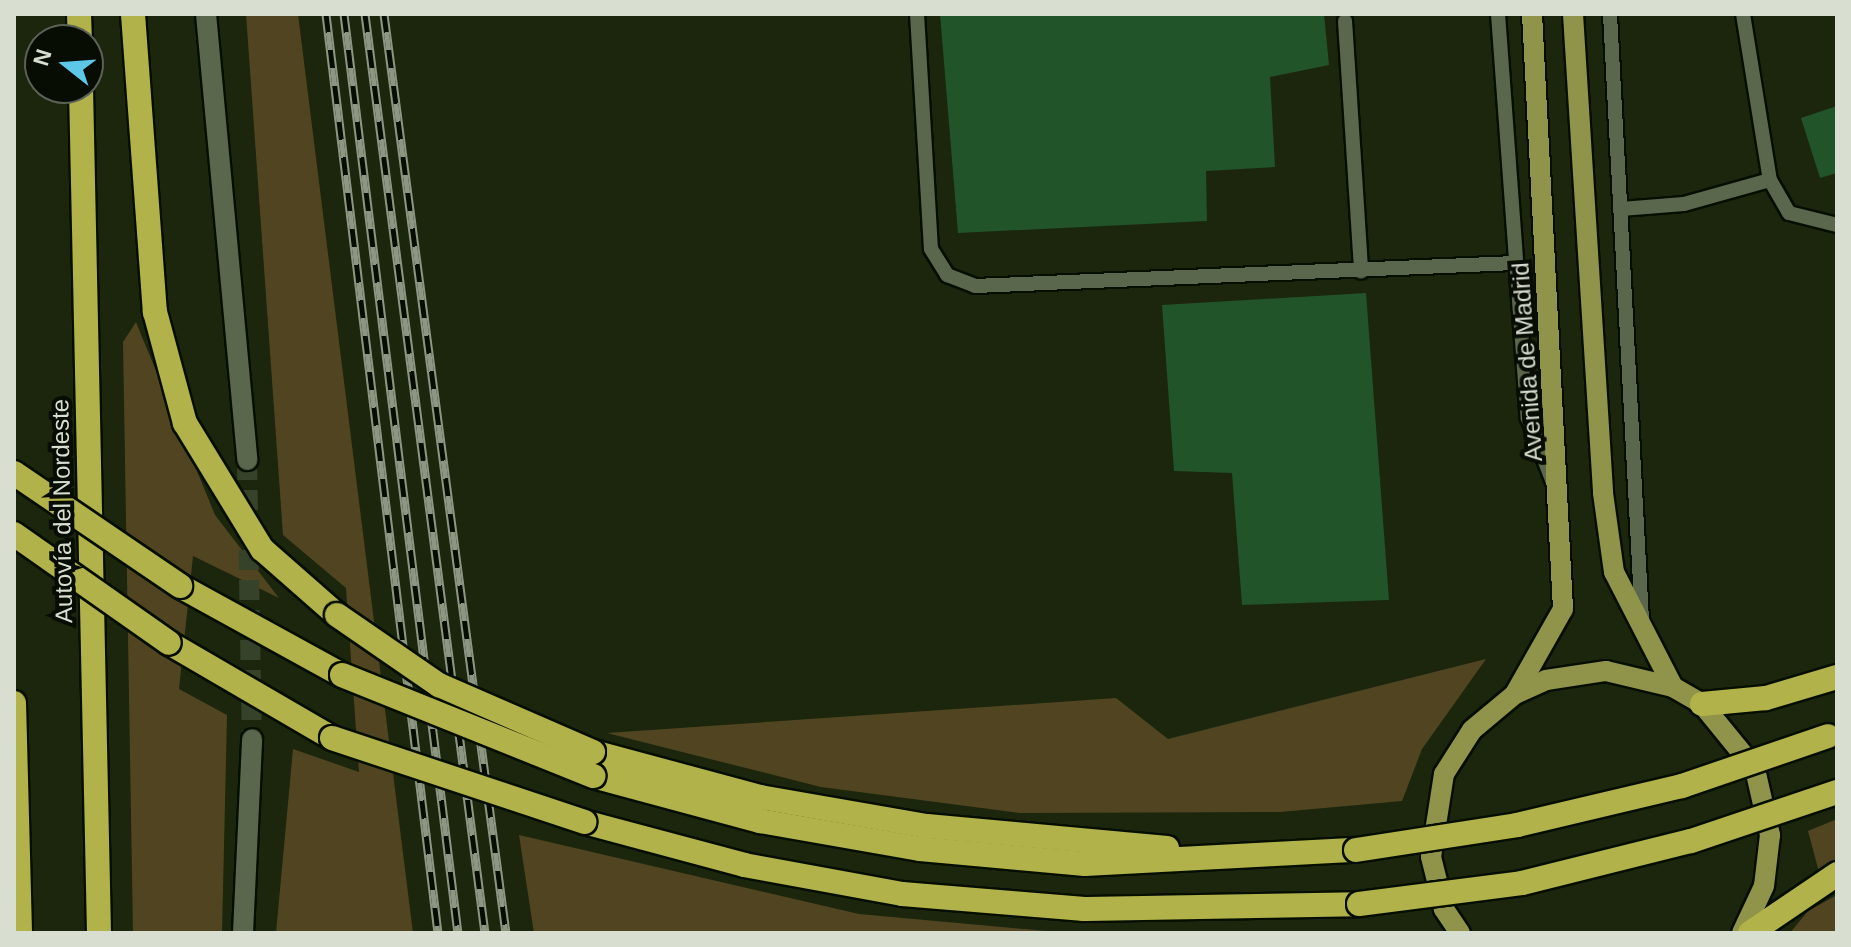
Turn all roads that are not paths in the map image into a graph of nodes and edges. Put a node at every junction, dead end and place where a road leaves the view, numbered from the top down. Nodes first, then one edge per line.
1 (133, 14) edge
2 (206, 14) edge
3 (917, 14) edge
4 (1498, 14) edge
5 (1532, 14) edge
6 (1573, 14) edge
7 (1610, 14) edge
8 (1743, 14) edge
9 (1345, 21) dead end
10 (81, 104) edge
11 (1770, 180) junction
12 (1621, 209) junction
13 (1837, 225) edge
14 (1514, 263) junction
15 (1361, 271) junction
16 (247, 460) tunnel mouth
17 (14, 473) edge
18 (1562, 500) junction
19 (14, 534) edge
20 (1643, 633) junction
21 (1837, 677) edge
22 (1673, 687) junction
23 (1515, 694) junction
24 (14, 703) edge
25 (1702, 704) junction
26 (1833, 734) edge
27 (252, 739) tunnel mouth
28 (593, 764) junction
29 (1837, 792) edge
30 (1837, 874) edge
31 (20, 933) edge
32 (99, 933) edge
33 (243, 933) edge
34 (1460, 933) edge
35 (1742, 933) edge
36 (1750, 933) edge

1 - 28 highway, bridge
2 - 16 street
3 - 15 lane
4 - 14 lane
5 - 18 main road, Avenida de Madrid
6 - 20 main road
7 - 12 lane
8 - 11 lane
9 - 15 lane
10 - 32 highway, Autovía del Nordeste
11 - 12 lane
11 - 13 lane
12 - 20 lane
14 - 15 lane
14 - 18 lane
17 - 28 highway, bridge
18 - 23 main road, Avenida de Madrid
19 - 29 highway, bridge
20 - 22 main road
21 - 25 highway
22 - 23 main road
22 - 25 main road
23 - 34 main road
24 - 31 highway
25 - 35 main road
26 - 28 highway, bridge
27 - 33 street
30 - 36 highway

